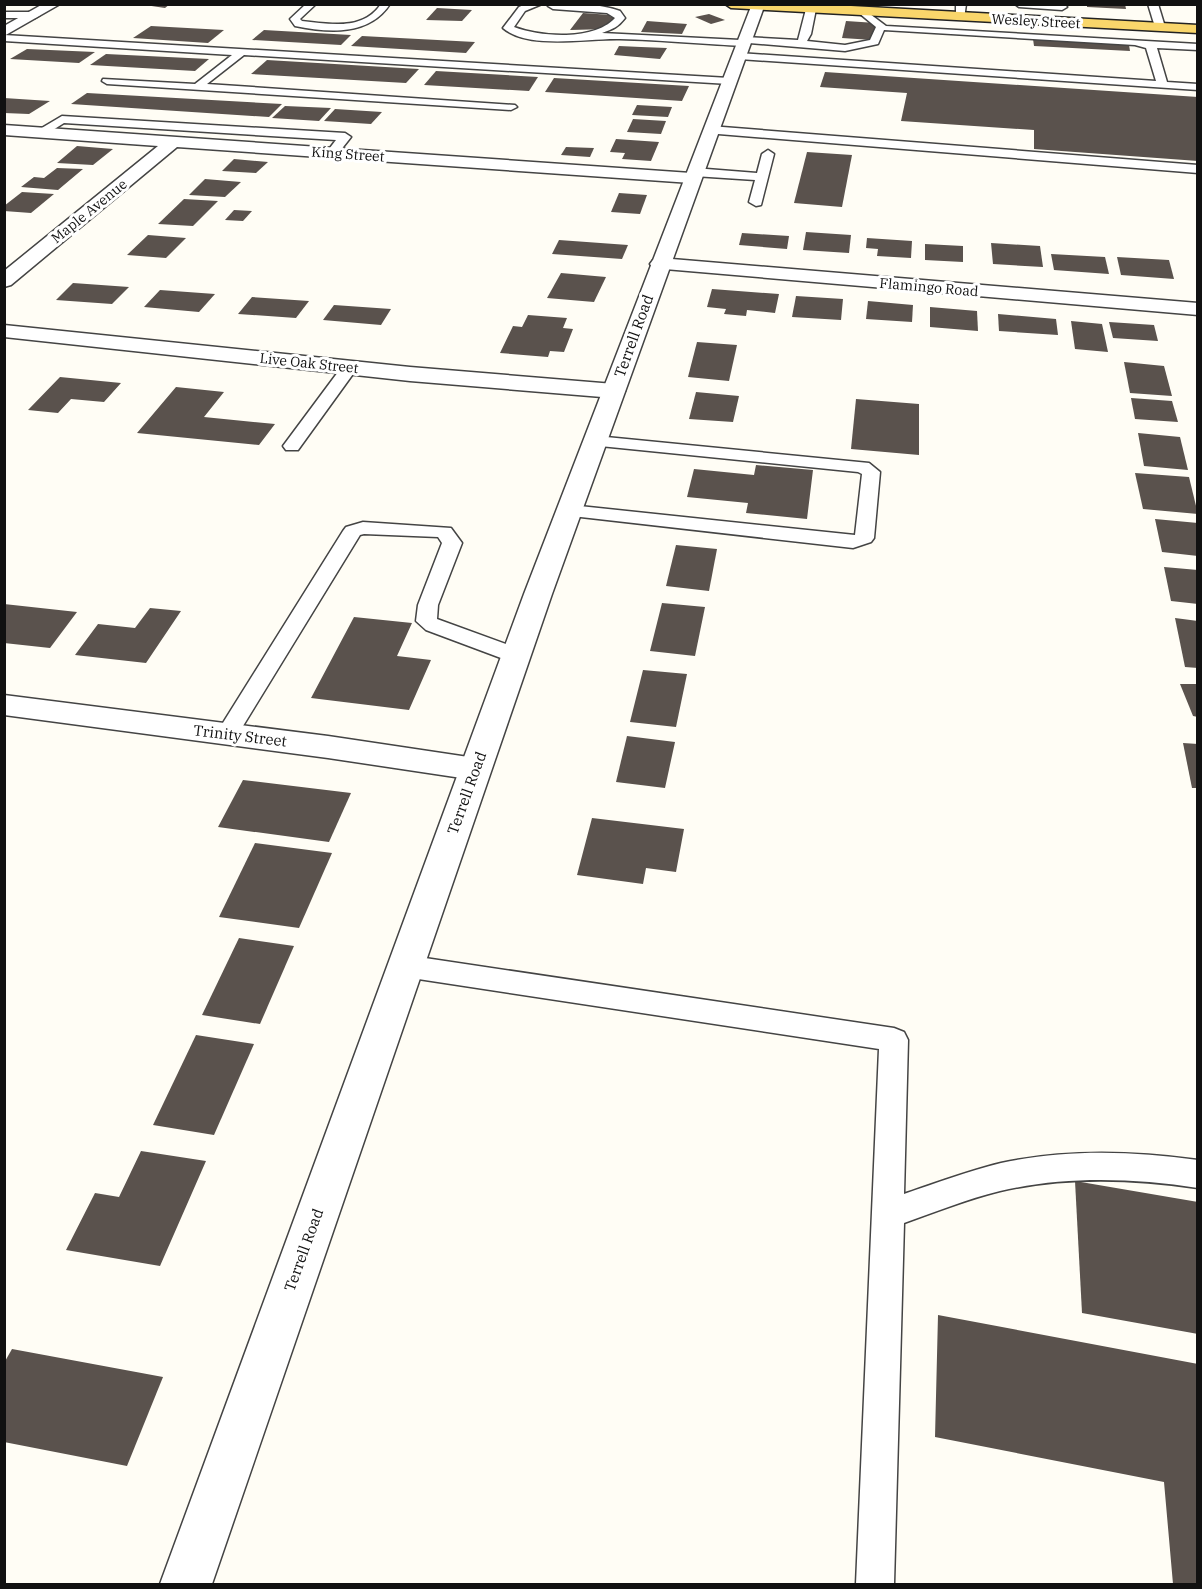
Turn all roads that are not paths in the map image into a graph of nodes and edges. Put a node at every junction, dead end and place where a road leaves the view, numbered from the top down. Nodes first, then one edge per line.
1 (54, 4) edge
2 (312, 4) edge
3 (386, 4) edge
4 (538, 4) edge
5 (1019, 4) edge
6 (1153, 4) edge
7 (750, 5) edge
8 (1062, 6) edge
9 (811, 9) junction
10 (892, 9) edge
11 (862, 11) junction
12 (961, 11) edge
13 (4, 15) edge
14 (35, 15) junction
15 (1011, 20) junction
16 (1065, 22) junction
17 (545, 23) junction
18 (1131, 26) junction
19 (1160, 27) junction
20 (9, 28) edge
21 (888, 28) junction
22 (1197, 29) edge
23 (1011, 35) junction
24 (4, 38) edge
25 (801, 43) junction
26 (1138, 43) junction
27 (1197, 47) edge
28 (1012, 48) dead end
29 (242, 52) junction
30 (739, 55) junction
31 (1012, 61) dead end
32 (879, 65) junction
33 (1013, 74) junction
34 (107, 81) dead end
35 (1162, 84) junction
36 (197, 87) junction
37 (1197, 87) edge
38 (512, 107) dead end
39 (4, 130) edge
40 (710, 130) junction
41 (41, 132) junction
42 (173, 142) junction
43 (332, 153) junction
44 (768, 154) dead end
45 (1197, 169) edge
46 (692, 175) junction
47 (762, 177) junction
48 (756, 202) dead end
49 (660, 264) junction
50 (4, 281) edge
51 (1197, 309) edge
52 (4, 331) edge
53 (350, 367) junction
54 (614, 391) junction
55 (596, 441) junction
56 (292, 446) dead end
57 (570, 511) junction
58 (517, 656) junction
59 (4, 705) edge
60 (227, 734) junction
61 (475, 769) junction
62 (405, 966) junction
63 (1197, 1174) edge
64 (888, 1214) junction
65 (186, 1584) edge
66 (875, 1584) edge

1 - 14 street
2 - 3 lane
4 - 17 lane
4 - 17 lane
5 - 8 lane
6 - 19 lane
7 - 9 main road, Wesley Street
7 - 30 street, Terrell Road
8 - 16 lane
9 - 11 main road, Wesley Street
9 - 25 lane
10 - 11 main road, Wesley Street
10 - 12 main road, Wesley Street
10 - 21 lane
11 - 25 lane
12 - 15 main road, Wesley Street
13 - 14 lane
14 - 20 street
15 - 16 main road, Wesley Street
15 - 23 lane
16 - 18 main road, Wesley Street
17 - 17 lane
17 - 30 lane
18 - 19 main road, Wesley Street
18 - 26 lane
19 - 22 main road, Wesley Street
21 - 23 lane
21 - 32 lane
23 - 26 lane
23 - 28 lane
24 - 29 lane
25 - 30 lane
26 - 27 lane
26 - 35 lane
29 - 30 lane
29 - 36 lane
30 - 32 lane
30 - 40 street, Terrell Road
31 - 33 lane
32 - 33 lane
33 - 35 lane
34 - 36 lane
35 - 37 lane
36 - 38 lane
39 - 41 street, King Street
40 - 45 lane
40 - 46 street, Terrell Road
41 - 42 street, King Street
41 - 43 lane
42 - 43 street, King Street
42 - 50 street, Maple Avenue
43 - 46 street, King Street
44 - 47 lane
46 - 47 lane
46 - 49 street, Terrell Road
47 - 48 lane
49 - 51 street, Flamingo Road
49 - 54 street, Terrell Road
52 - 53 street, Live Oak Street
53 - 54 street, Live Oak Street
53 - 56 lane
54 - 55 street, Terrell Road
55 - 57 street, Terrell Road
55 - 57 lane
57 - 58 street, Terrell Road
58 - 60 lane
58 - 61 street, Terrell Road
59 - 60 street, Trinity Street
60 - 61 street, Trinity Street
61 - 62 street, Terrell Road
62 - 64 lane
62 - 65 street, Terrell Road
63 - 64 lane
64 - 66 lane

